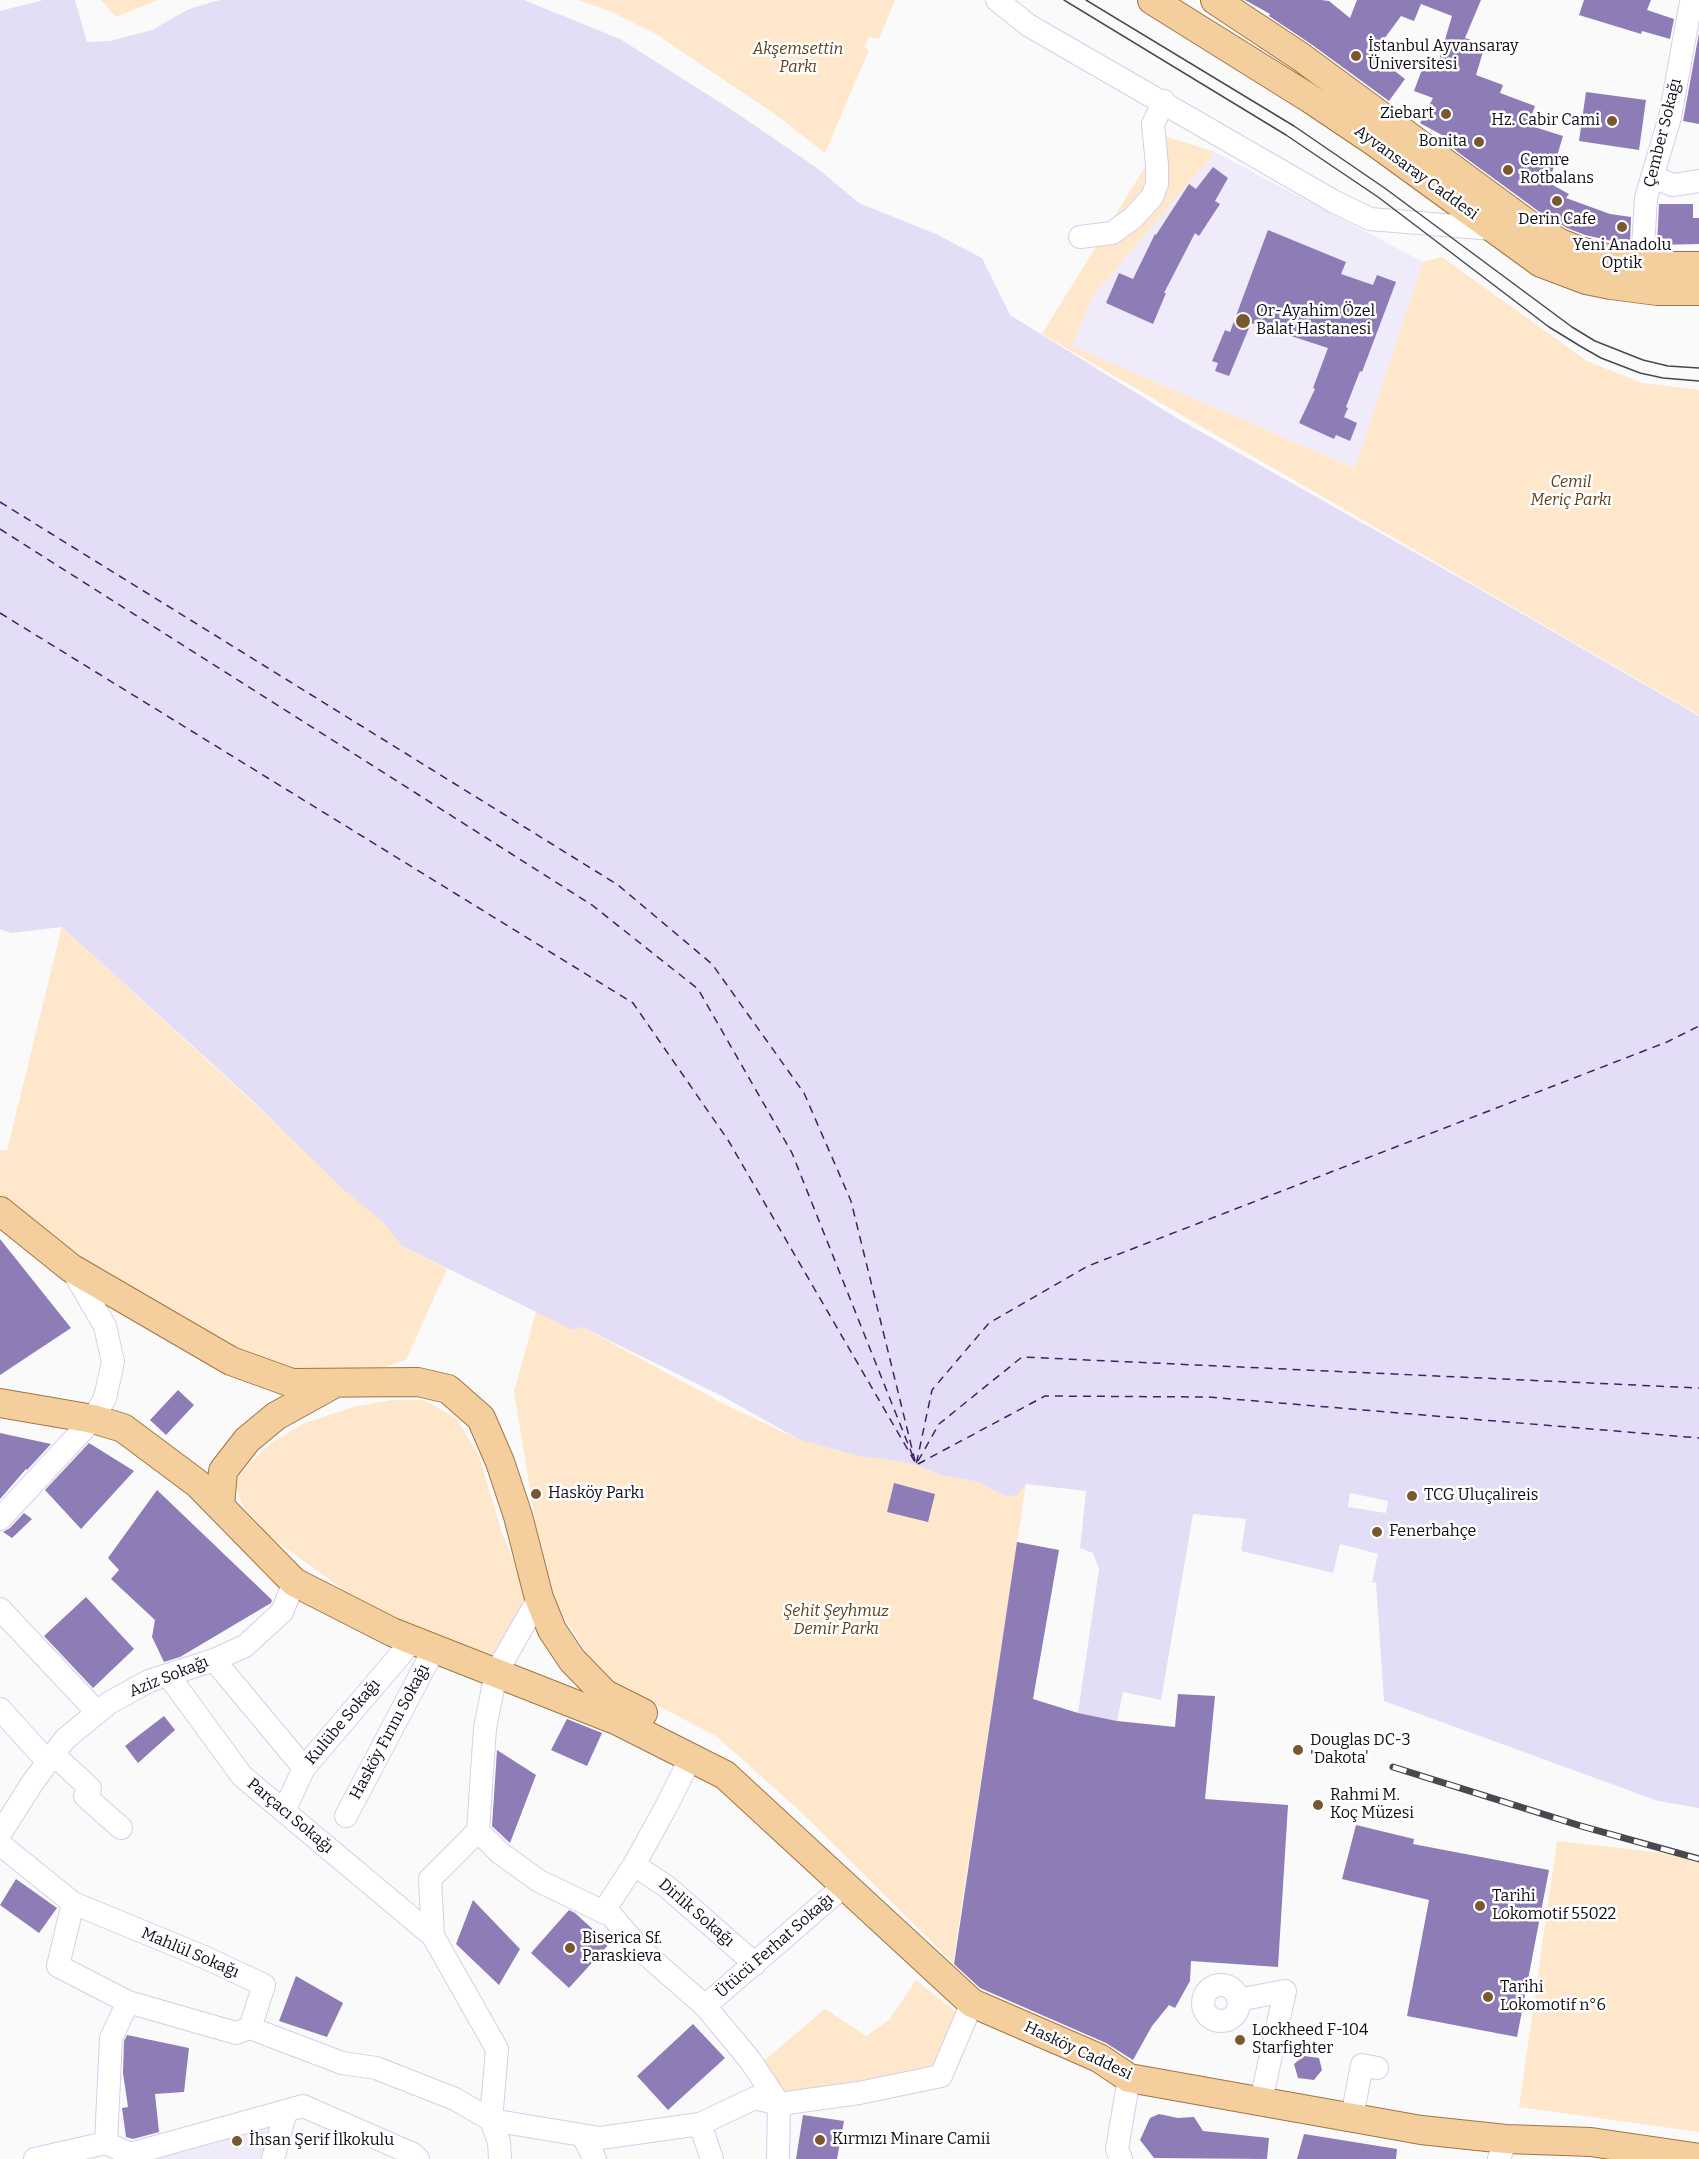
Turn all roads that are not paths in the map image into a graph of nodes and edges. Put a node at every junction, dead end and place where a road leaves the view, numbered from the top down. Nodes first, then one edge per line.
1 (997, 0) edge
2 (1152, 0) edge
3 (1215, 0) edge
4 (1691, 2) edge
5 (1164, 101) junction
6 (1653, 177) junction
7 (1699, 181) edge
8 (1493, 229) junction
9 (1080, 237) dead end
10 (1642, 265) junction
11 (1699, 266) edge
12 (1699, 291) edge
13 (0, 1211) edge
14 (71, 1268) junction
15 (334, 1384) junction
16 (0, 1403) edge
17 (93, 1419) junction
18 (220, 1506) junction
19 (0, 1519) edge
20 (294, 1582) junction
21 (539, 1598) junction
22 (0, 1610) edge
23 (423, 1644) junction
24 (214, 1659) junction
25 (496, 1673) junction
26 (168, 1675) junction
27 (0, 1709) edge
28 (97, 1712) junction
29 (691, 1757) junction
30 (51, 1758) junction
31 (304, 1768) junction
32 (284, 1811) junction
33 (346, 1816) dead end
34 (121, 1828) dead end
35 (478, 1831) junction
36 (0, 1834) edge
37 (0, 1844) edge
38 (814, 1857) junction
39 (634, 1865) junction
40 (845, 1886) junction
41 (74, 1903) junction
42 (603, 1912) junction
43 (433, 1936) junction
44 (755, 1964) junction
45 (1238, 2000) dead end
46 (128, 2002) junction
47 (972, 2003) junction
48 (705, 2006) junction
49 (250, 2028) junction
50 (1377, 2068) dead end
51 (1129, 2078) junction
52 (1261, 2101) junction
53 (779, 2104) junction
54 (286, 2111) junction
55 (1352, 2117) junction
56 (491, 2120) junction
57 (700, 2124) junction
58 (582, 2135) junction
59 (106, 2143) junction
60 (1502, 2149) edge
61 (1588, 2151) edge
62 (403, 2155) edge
63 (130, 2157) edge
64 (1699, 2158) edge
65 (35, 2159) edge
66 (273, 2159) edge
67 (500, 2159) edge
68 (595, 2159) edge
69 (712, 2159) edge
70 (778, 2159) edge
71 (1122, 2159) edge

1 - 5 street
2 - 8 main road, Ayvansaray Caddesi
3 - 10 main road, Ayvansaray Caddesi
4 - 6 street, Çember Sokağı
5 - 8 street
5 - 9 street
6 - 7 street
6 - 10 street, Çember Sokağı
8 - 12 main road, Ayvansaray Caddesi
10 - 11 main road, Ayvansaray Caddesi
13 - 14 main road
14 - 15 main road
14 - 17 street
15 - 18 main road
15 - 21 main road
16 - 17 main road
17 - 18 main road
17 - 19 street
18 - 20 main road
20 - 23 main road
20 - 24 street, Aziz Sokağı
21 - 25 street
21 - 38 main road
22 - 28 street
23 - 25 main road
23 - 31 street, Kulübe Sokağı
23 - 33 street, Hasköy Fırını Sokağı
24 - 26 street, Aziz Sokağı
24 - 31 street
25 - 29 main road
25 - 35 street
26 - 28 street, Aziz Sokağı
26 - 32 street, Parçacı Sokağı
27 - 30 street
28 - 30 street, Aziz Sokağı
29 - 38 main road
29 - 39 street
30 - 34 street
30 - 36 street, Aziz Sokağı
31 - 32 street, Kulübe Sokağı
32 - 43 street, Parçacı Sokağı
35 - 42 street
35 - 43 street
37 - 41 street
38 - 40 main road, Hasköy Caddesi
39 - 42 street
39 - 44 street, Dirlik Sokağı
40 - 44 street, Ütücü Ferhat Sokağı
40 - 47 main road, Hasköy Caddesi
41 - 46 street
41 - 49 street, Mahlül Sokağı
42 - 48 street
43 - 56 street
44 - 48 street, Ütücü Ferhat Sokağı
45 - 52 street
46 - 49 street
46 - 59 street
47 - 51 main road, Hasköy Caddesi
47 - 53 street
48 - 53 street
49 - 56 street
50 - 55 street
51 - 52 main road, Hasköy Caddesi
51 - 71 street
52 - 55 main road, Hasköy Caddesi
53 - 57 street
53 - 70 street
54 - 62 street
54 - 63 street
54 - 66 street
55 - 60 main road, Hasköy Caddesi
56 - 58 street
56 - 67 street
57 - 58 street
57 - 69 street
58 - 68 street
59 - 63 street
59 - 65 street
60 - 61 main road, Hasköy Caddesi
61 - 64 main road, Hasköy Caddesi

